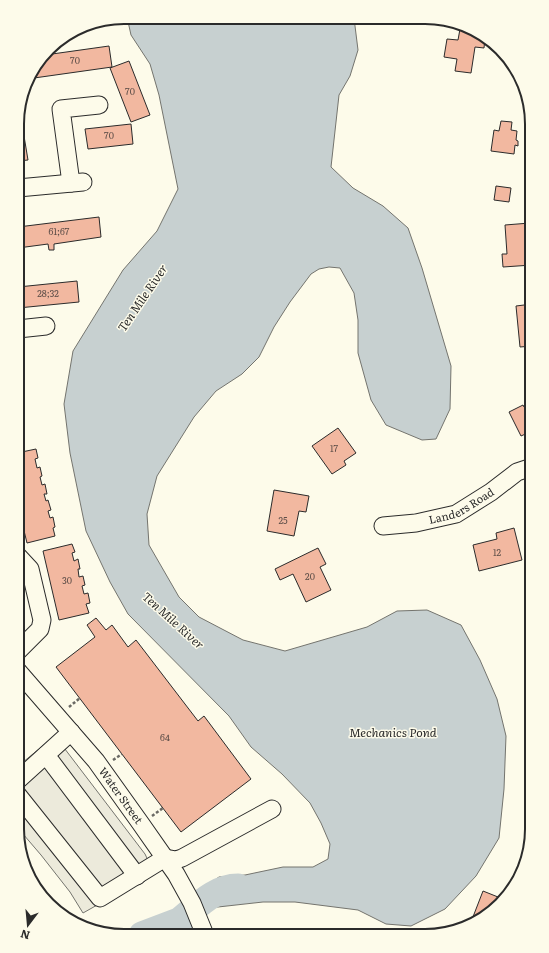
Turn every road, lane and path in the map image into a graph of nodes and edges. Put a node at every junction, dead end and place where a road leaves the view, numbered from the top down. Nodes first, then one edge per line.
1 (99, 105) dead end
2 (24, 187) edge
3 (46, 326) dead end
4 (24, 329) edge
5 (525, 469) edge
6 (383, 526) dead end
7 (24, 563) edge
8 (24, 645) edge
9 (24, 678) edge
10 (80, 698) dead end
11 (67, 708) dead end
12 (71, 732) junction
13 (122, 754) dead end
14 (46, 755) junction
15 (110, 763) dead end
16 (24, 775) edge
17 (24, 803) edge
18 (163, 808) dead end
19 (272, 809) dead end
20 (150, 817) dead end
21 (165, 858) junction
22 (137, 876) junction
23 (203, 929) edge

1 - 2 street
3 - 4 street
5 - 6 street, Landers Road
7 - 8 street
9 - 12 street, Water Street
10 - 11 path
12 - 14 street
12 - 21 street, Water Street
13 - 15 path
14 - 16 street
14 - 22 street
17 - 22 street
18 - 20 path
19 - 21 street
21 - 22 street
21 - 23 street, Water Street

